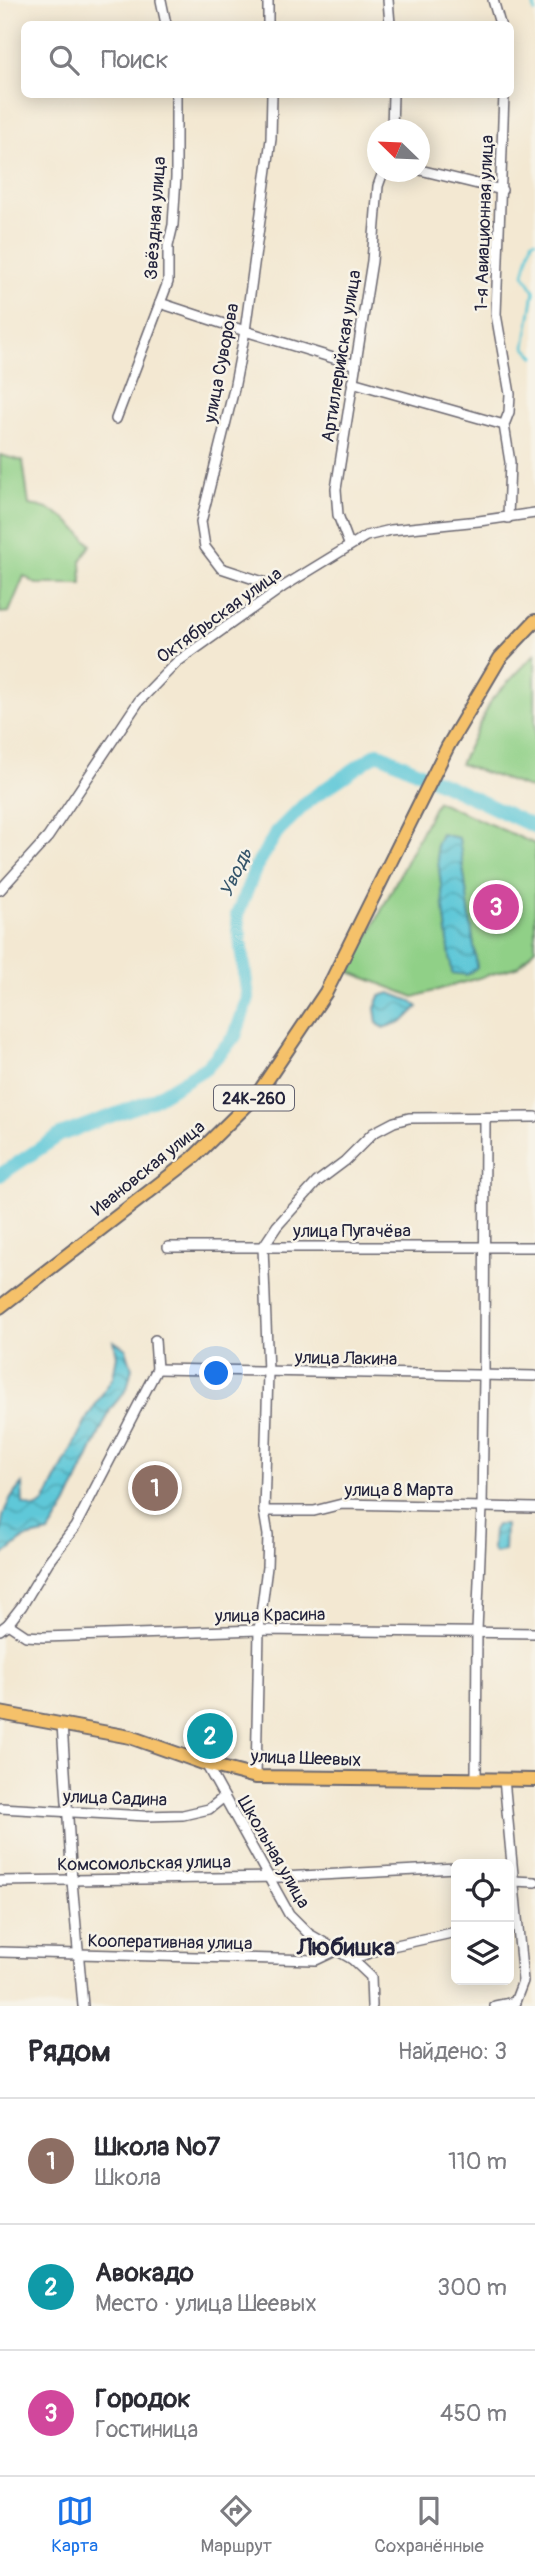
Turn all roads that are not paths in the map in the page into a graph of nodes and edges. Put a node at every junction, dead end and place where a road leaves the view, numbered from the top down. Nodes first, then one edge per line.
1 (161, 0) edge
2 (268, 0) edge
3 (388, 0) edge
4 (493, 0) edge
5 (165, 21) edge
6 (268, 21) edge
7 (390, 21) edge
8 (499, 21) edge
9 (176, 98) edge
10 (272, 98) edge
11 (393, 98) edge
12 (504, 98) edge
13 (392, 119) edge
14 (430, 173) edge
15 (379, 182) edge
16 (502, 190) junction
17 (160, 303) junction
18 (244, 331) junction
19 (356, 365) junction
20 (352, 382) junction
21 (116, 419) dead end
22 (504, 425) junction
23 (535, 513) edge
24 (508, 518) junction
25 (349, 544) junction
26 (281, 588) junction
27 (535, 621) edge
28 (0, 890) edge
29 (535, 1117) edge
30 (485, 1118) junction
31 (168, 1247) dead end
32 (263, 1247) junction
33 (484, 1247) junction
34 (535, 1247) edge
35 (0, 1307) edge
36 (155, 1340) dead end
37 (157, 1369) junction
38 (268, 1372) junction
39 (484, 1376) junction
40 (535, 1376) edge
41 (482, 1507) junction
42 (535, 1508) edge
43 (264, 1511) junction
44 (4, 1627) edge
45 (259, 1630) junction
46 (477, 1631) junction
47 (535, 1633) edge
48 (0, 1713) edge
49 (62, 1724) junction
50 (206, 1764) junction
51 (256, 1777) junction
52 (476, 1778) junction
53 (504, 1779) junction
54 (535, 1780) edge
55 (224, 1797) junction
56 (0, 1808) edge
57 (68, 1812) junction
58 (509, 1859) edge
59 (451, 1868) edge
60 (268, 1877) junction
61 (0, 1881) edge
62 (72, 1881) junction
63 (514, 1881) edge
64 (535, 1882) edge
65 (513, 1922) edge
66 (451, 1933) edge
67 (337, 1950) junction
68 (0, 1952) edge
69 (78, 1956) junction
70 (352, 1959) junction
71 (517, 2004) edge
72 (83, 2006) edge
73 (372, 2006) edge
74 (495, 2006) edge

1 - 5 street
2 - 6 street
3 - 7 street
4 - 8 street
9 - 17 street, Звёздная улица
10 - 18 street, улица Суворова
11 - 13 street
12 - 16 street, 1-я Авиационная улица
14 - 16 street
15 - 19 street, Артиллерийская улица
16 - 22 street, 1-я Авиационная улица
17 - 18 street
17 - 21 street, Звёздная улица
18 - 19 street
18 - 26 street, улица Суворова
19 - 20 street, Артиллерийская улица
20 - 22 street
20 - 25 street, Артиллерийская улица
22 - 24 street, 1-я Авиационная улица
23 - 24 street, Октябрьская улица
24 - 25 street, Октябрьская улица
25 - 26 street, Октябрьская улица
26 - 28 street, Октябрьская улица
27 - 35 main road, Ивановская улица / 24К-260
29 - 30 street
30 - 32 street
30 - 33 street
31 - 32 street, улица Пугачёва
32 - 33 street, улица Пугачёва
32 - 38 street
33 - 34 street, улица Пугачёва
33 - 39 street
36 - 37 street
37 - 38 street, улица Лакина
37 - 44 street
38 - 39 street, улица Лакина
38 - 43 street
39 - 40 street, улица Лакина
39 - 41 street
41 - 42 street, улица 8 Марта
41 - 43 street, улица 8 Марта
41 - 46 street
43 - 45 street
44 - 45 street, улица Красина
45 - 46 street, улица Красина
45 - 51 street
46 - 47 street, улица Красина
46 - 52 street
48 - 49 main road, улица Шеевых
49 - 50 main road, улица Шеевых
49 - 57 street
50 - 51 main road, улица Шеевых
50 - 55 street, Школьная улица
51 - 52 main road, улица Шеевых
52 - 53 main road, улица Шеевых
53 - 54 main road, улица Шеевых
53 - 58 street
55 - 57 street, улица Садина
55 - 60 street, Школьная улица
56 - 57 street, улица Садина
57 - 62 street
59 - 60 street, Комсомольская улица
60 - 62 street, Комсомольская улица
60 - 67 street, Школьная улица
61 - 62 street, Комсомольская улица
62 - 69 street
63 - 64 street
65 - 71 street
66 - 70 street
67 - 69 street, Кооперативная улица
67 - 70 street, Школьная улица
68 - 69 street, Кооперативная улица
69 - 72 street
70 - 73 street, Школьная улица
71 - 74 street

